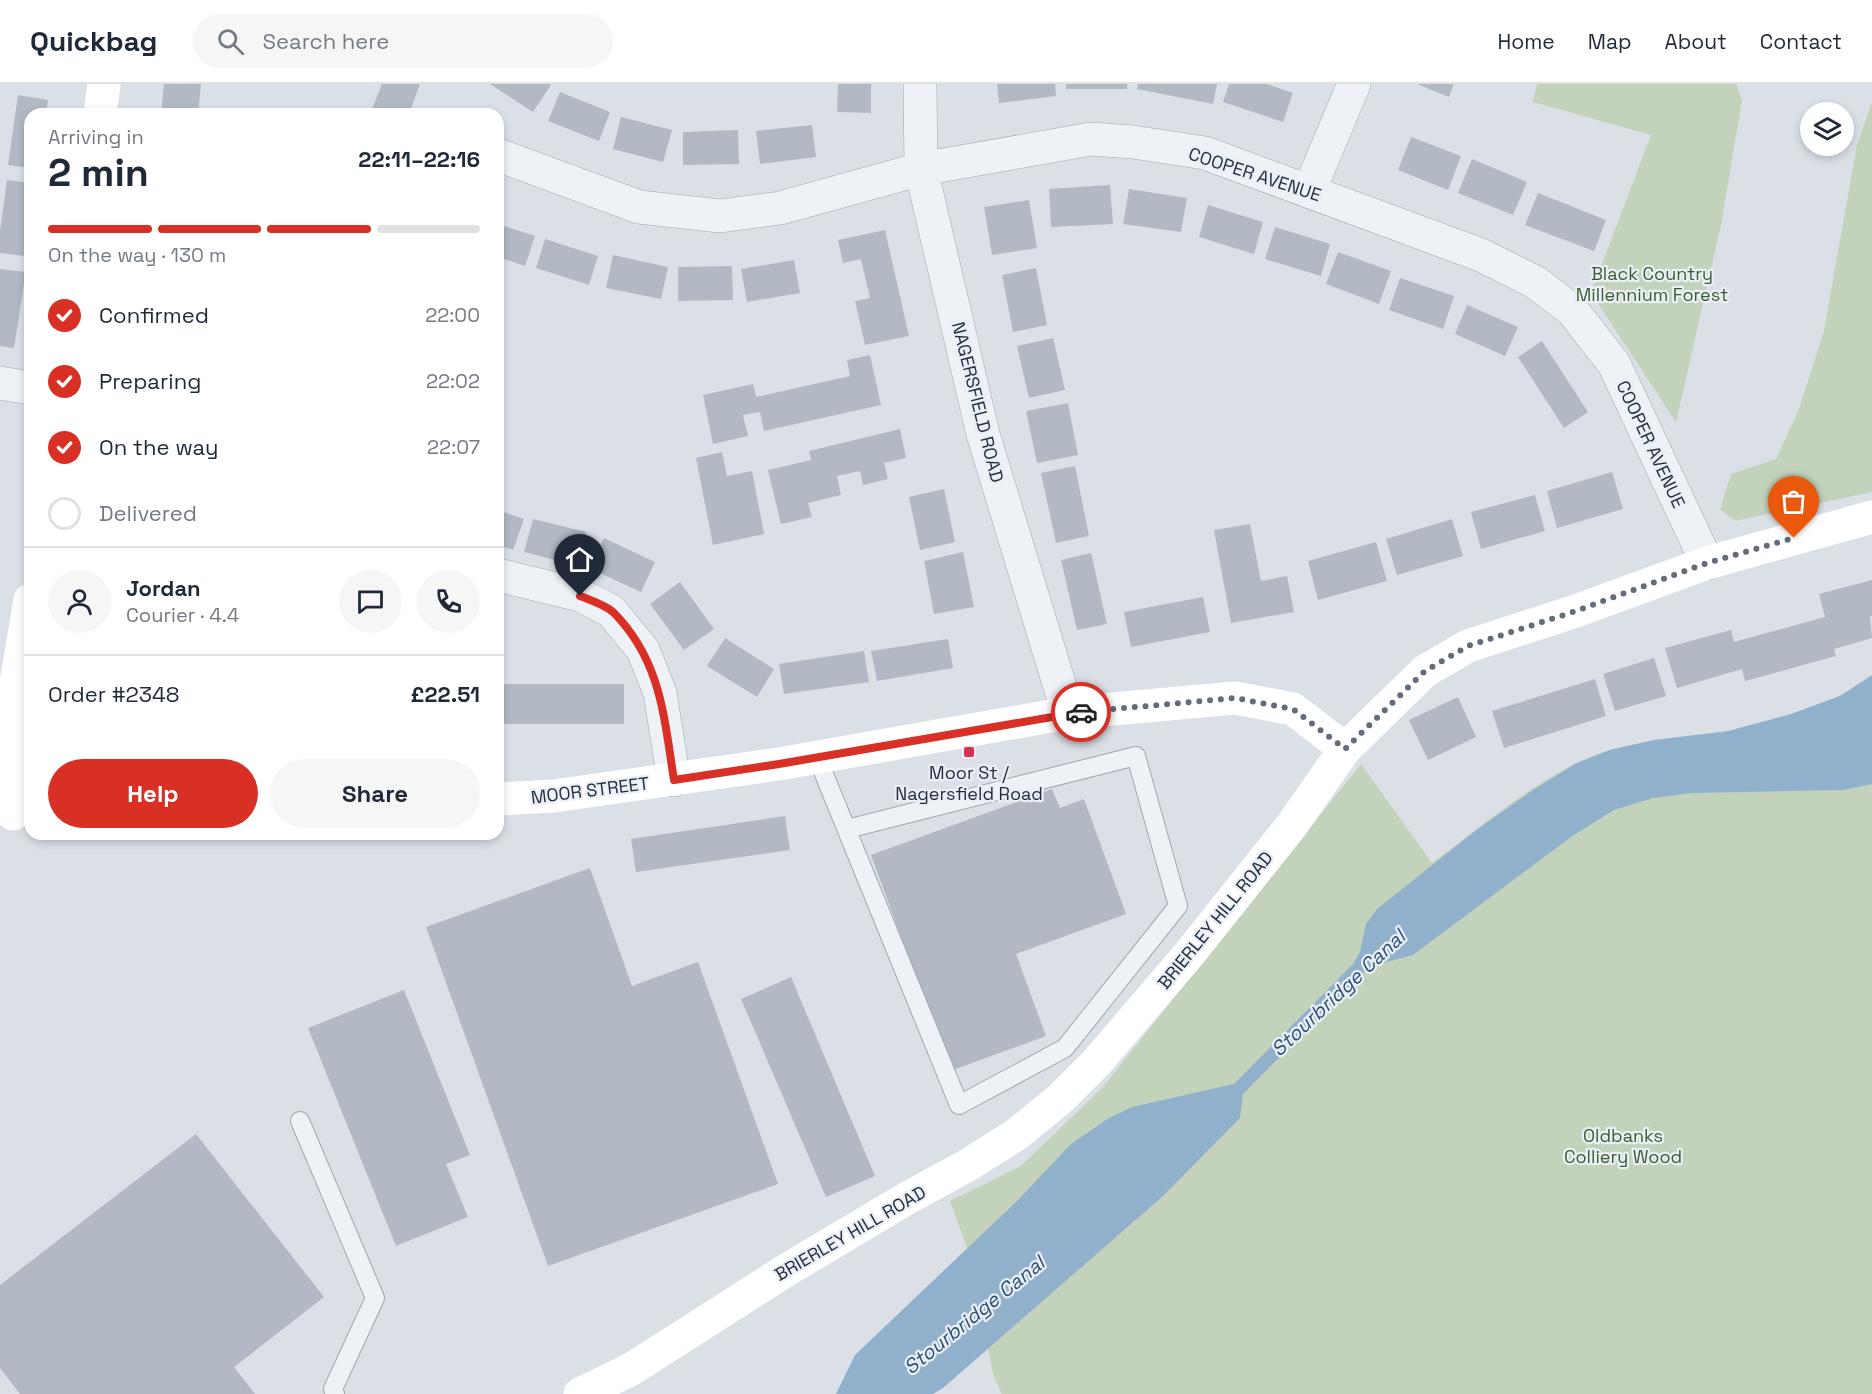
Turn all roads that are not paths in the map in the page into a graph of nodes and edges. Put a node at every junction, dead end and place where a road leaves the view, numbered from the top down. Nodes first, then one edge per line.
1 (104, 84) edge
2 (920, 84) edge
3 (1354, 84) edge
4 (101, 108) edge
5 (504, 157) edge
6 (921, 169) junction
7 (1309, 191) junction
8 (0, 383) edge
9 (24, 387) edge
10 (1872, 517) edge
11 (1707, 563) junction
12 (504, 577) edge
13 (24, 635) edge
14 (1068, 713) junction
15 (1345, 749) junction
16 (817, 757) junction
17 (674, 780) junction
18 (504, 799) edge
19 (14, 814) edge
20 (847, 829) junction
21 (300, 1121) dead end
22 (335, 1394) edge
23 (580, 1394) edge

1 - 4 main road
2 - 6 street, NAGERSFIELD ROAD
3 - 7 street
5 - 6 street, COOPER AVENUE
6 - 7 street, COOPER AVENUE
6 - 14 street, NAGERSFIELD ROAD
7 - 11 street, COOPER AVENUE
8 - 9 street
10 - 11 main road, BRIERLEY HILL ROAD
11 - 15 main road, BRIERLEY HILL ROAD
12 - 17 street
13 - 19 main road
14 - 15 main road, MOOR STREET
14 - 16 main road, MOOR STREET
15 - 23 main road, BRIERLEY HILL ROAD
16 - 17 main road, MOOR STREET
16 - 20 lane
17 - 18 main road, MOOR STREET
20 - 20 lane
21 - 22 lane

